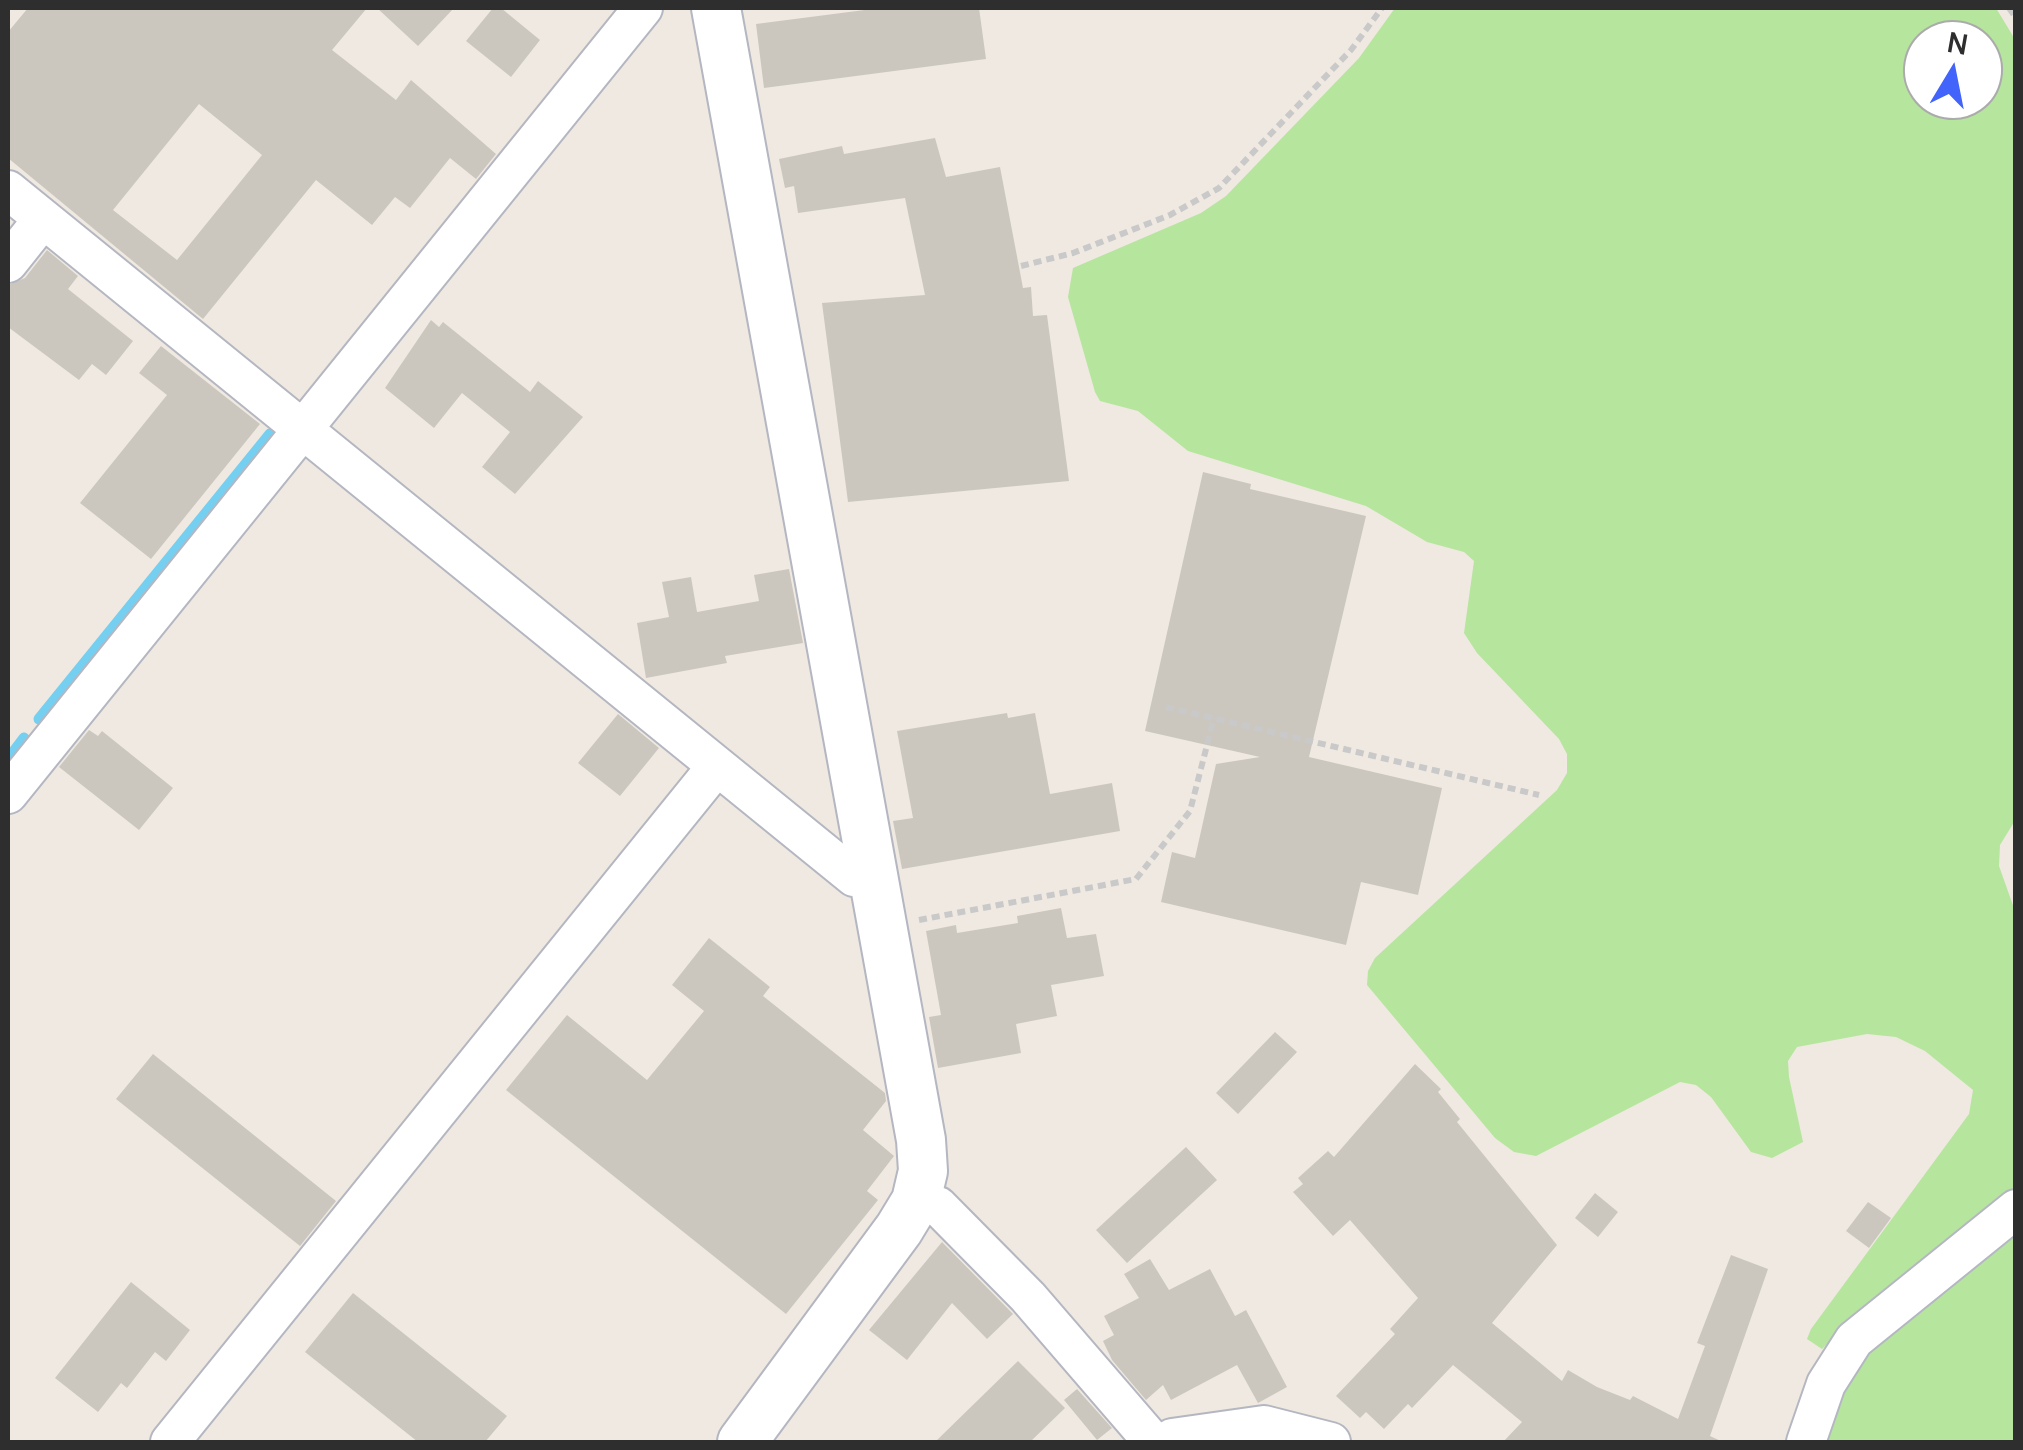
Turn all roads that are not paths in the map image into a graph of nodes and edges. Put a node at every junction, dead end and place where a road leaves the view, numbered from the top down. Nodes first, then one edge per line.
1 (643, 8) edge
2 (716, 8) edge
3 (8, 190) edge
4 (43, 219) junction
5 (8, 263) edge
6 (302, 429) junction
7 (716, 766) junction
8 (8, 794) edge
9 (873, 874) junction
10 (916, 1200) junction
11 (2016, 1209) edge
12 (170, 1442) edge
13 (742, 1442) edge
14 (1153, 1442) edge
15 (1166, 1442) edge
16 (1331, 1442) edge
17 (1806, 1442) edge

1 - 6 street
2 - 9 street
3 - 4 street
4 - 5 street
4 - 6 street
6 - 7 street
6 - 8 street
7 - 9 street
7 - 12 street
9 - 10 street
10 - 13 street
10 - 14 street
11 - 17 street
15 - 16 street

